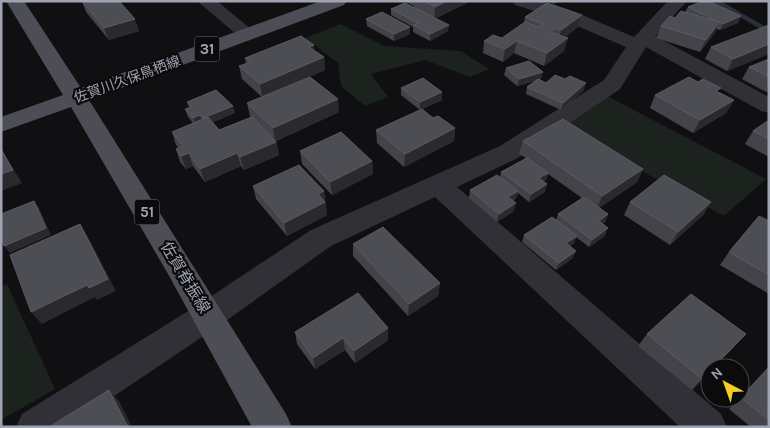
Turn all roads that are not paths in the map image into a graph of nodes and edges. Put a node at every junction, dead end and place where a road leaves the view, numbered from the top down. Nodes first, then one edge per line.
1 (15, 1) edge
2 (206, 1) edge
3 (338, 1) edge
4 (521, 1) edge
5 (678, 1) edge
6 (248, 34) junction
7 (640, 42) junction
8 (76, 98) junction
9 (769, 106) edge
10 (1, 125) edge
11 (438, 185) junction
12 (210, 316) junction
13 (36, 427) edge
14 (273, 427) edge
15 (708, 427) edge

1 - 8 main road, 佐賀脊振線 / 51
2 - 6 street
3 - 6 main road, 佐賀川久保鳥栖線 / 31
4 - 7 street
5 - 7 street
6 - 8 main road, 佐賀川久保鳥栖線 / 31
7 - 9 street
7 - 11 street
8 - 10 main road, 佐賀川久保鳥栖線 / 31
8 - 12 main road, 佐賀脊振線 / 51
11 - 12 street
11 - 15 street
12 - 13 street
12 - 14 main road, 佐賀脊振線 / 51

